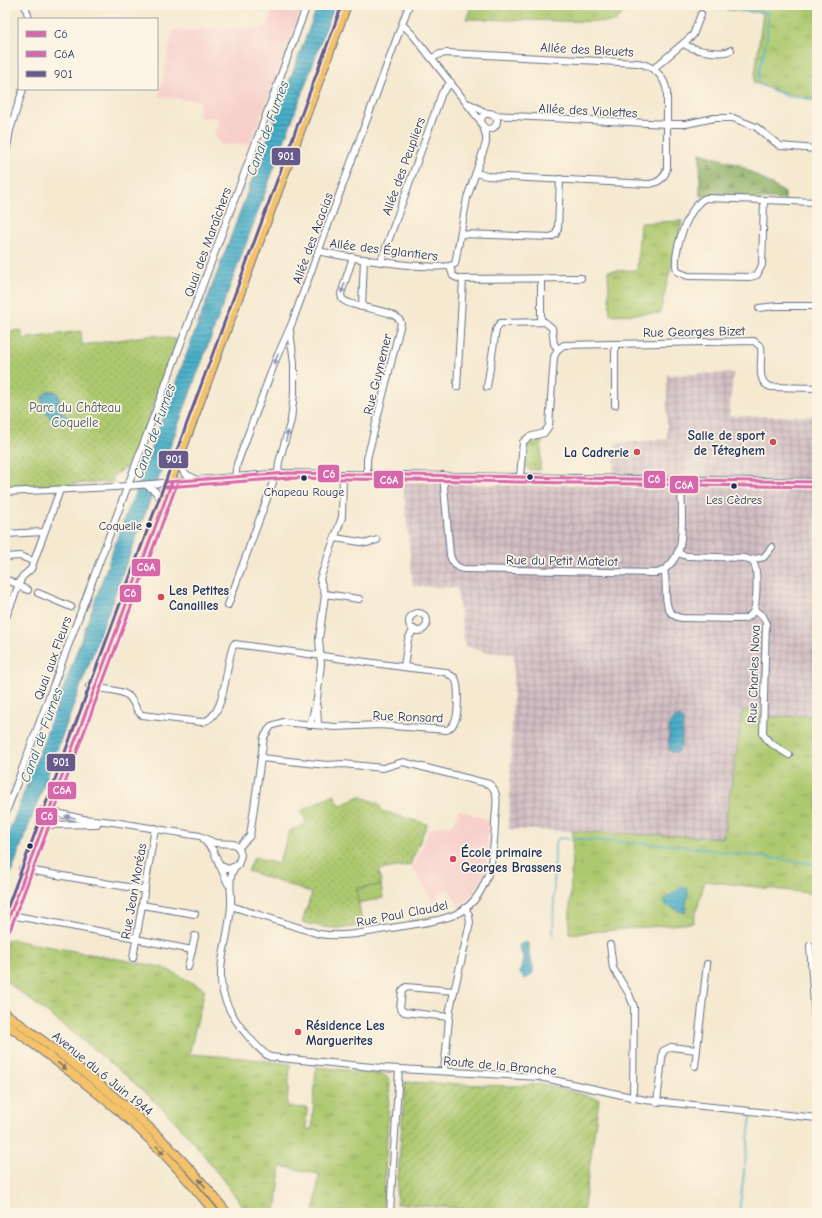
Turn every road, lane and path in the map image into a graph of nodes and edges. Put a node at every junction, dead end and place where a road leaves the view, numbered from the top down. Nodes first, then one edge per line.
1 (24, 5) edge
2 (307, 5) edge
3 (347, 5) edge
4 (409, 5) edge
5 (701, 14) dead end
6 (29, 18) edge
7 (402, 24) junction
8 (684, 44) junction
9 (731, 50) dead end
10 (432, 58) junction
11 (653, 69) junction
12 (451, 82) junction
13 (23, 90) edge
14 (463, 97) junction
15 (490, 114) junction
16 (508, 117) junction
17 (496, 124) junction
18 (667, 124) junction
19 (483, 125) junction
20 (817, 149) edge
21 (484, 152) junction
22 (5, 159) edge
23 (476, 173) junction
24 (560, 179) junction
25 (764, 201) junction
26 (817, 202) edge
27 (461, 234) junction
28 (318, 251) junction
29 (353, 257) junction
30 (364, 259) junction
31 (381, 261) junction
32 (450, 267) junction
33 (581, 278) dead end
34 (463, 279) junction
35 (541, 279) junction
36 (817, 306) edge
37 (362, 307) junction
38 (759, 308) dead end
39 (541, 321) junction
40 (292, 323) junction
41 (615, 344) junction
42 (282, 347) junction
43 (558, 349) junction
44 (292, 350) junction
45 (210, 373) junction
46 (457, 387) dead end
47 (487, 387) dead end
48 (817, 388) edge
49 (615, 405) dead end
50 (179, 463) junction
51 (277, 473) junction
52 (268, 474) junction
53 (343, 474) junction
54 (367, 474) junction
55 (443, 475) junction
56 (235, 477) junction
57 (520, 477) junction
58 (198, 480) junction
59 (681, 480) junction
60 (165, 482) junction
61 (817, 482) edge
62 (144, 485) junction
63 (129, 486) junction
64 (60, 490) junction
65 (5, 492) edge
66 (268, 492) junction
67 (160, 499) junction
68 (43, 532) junction
69 (5, 534) edge
70 (335, 538) junction
71 (377, 540) dead end
72 (772, 547) dead end
73 (677, 553) junction
74 (5, 557) edge
75 (34, 558) junction
76 (750, 560) junction
77 (664, 570) junction
78 (5, 579) edge
79 (18, 585) junction
80 (28, 590) dead end
81 (38, 594) dead end
82 (325, 594) junction
83 (359, 599) dead end
84 (228, 605) dead end
85 (71, 606) dead end
86 (754, 610) junction
87 (6, 617) edge
88 (414, 629) dead end
89 (321, 654) junction
90 (404, 667) junction
91 (91, 687) junction
92 (317, 699) junction
93 (310, 725) junction
94 (318, 725) junction
95 (789, 755) dead end
96 (262, 758) junction
97 (46, 811) junction
98 (5, 815) edge
99 (120, 823) junction
100 (41, 824) junction
101 (155, 828) junction
102 (194, 835) junction
103 (226, 843) junction
104 (238, 848) junction
105 (216, 857) junction
106 (219, 865) junction
107 (235, 867) junction
108 (24, 870) junction
109 (145, 890) junction
110 (231, 903) junction
111 (142, 905) junction
112 (465, 908) junction
113 (196, 914) dead end
114 (7, 915) edge
115 (5, 928) edge
116 (196, 936) dead end
117 (136, 938) junction
118 (610, 944) dead end
119 (810, 946) dead end
120 (192, 950) junction
121 (133, 958) dead end
122 (707, 964) dead end
123 (188, 967) dead end
124 (454, 991) junction
125 (5, 1005) edge
126 (5, 1013) edge
127 (449, 1017) junction
128 (5, 1023) edge
129 (22, 1025) junction
130 (817, 1049) edge
131 (697, 1050) junction
132 (695, 1066) dead end
133 (399, 1069) junction
134 (444, 1071) junction
135 (633, 1098) junction
136 (657, 1102) junction
137 (817, 1118) edge
138 (215, 1213) edge
139 (226, 1213) edge
140 (390, 1213) edge

1 - 6 street
2 - 63 street, Quai des Maraîchers
3 - 45 main road
4 - 7 street, Allée des Acacias
5 - 8 street
7 - 10 street
7 - 28 street, Allée des Acacias
8 - 9 street
8 - 11 street
10 - 11 street, Allée des Bleuets
10 - 12 street
11 - 18 street
12 - 14 street
12 - 31 street, Allée des Peupliers
13 - 22 street
14 - 15 street
14 - 19 street
15 - 16 street, Allée des Violettes
15 - 17 street
15 - 19 street
16 - 17 street, Allée des Violettes
16 - 18 street, Allée des Violettes
17 - 19 street
17 - 21 street
18 - 20 street, Allée des Violettes
18 - 24 street
19 - 21 street
21 - 23 street
23 - 24 street
23 - 27 street
24 - 27 street
25 - 25 street
25 - 26 street
27 - 32 street
28 - 29 street, Allée des Églantiers
28 - 40 street, Allée des Acacias
29 - 30 street, Allée des Églantiers
29 -> 37 street, Rue Guynemer
30 - 31 street, Allée des Églantiers
30 - 37 street
31 - 32 street, Allée des Églantiers
32 - 34 street, Allée des Églantiers
33 - 35 street
34 - 35 street
34 - 46 street
35 - 39 street
36 - 38 street
37 - 54 street, Rue Guynemer
39 - 43 street
39 - 47 street
40 - 42 street, Allée des Acacias
40 - 44 street
41 - 43 street, Rue Georges Bizet
41 - 48 street, Rue Georges Bizet
41 - 49 street
42 - 44 street
42 -> 56 street, Allée des Acacias
43 - 57 street
51 -> 44 street
45 - 50 main road
45 - 60 main road
50 - 58 street
50 - 60 main road
51 - 52 street
51 - 53 street
51 - 66 street
52 - 56 street
52 - 66 street
53 - 54 street
53 - 70 street
54 - 55 street
55 - 57 street
55 - 77 street, Rue du Petit Matelot
56 - 58 street
57 - 59 street
58 - 60 street
59 - 61 street
59 - 73 street
60 - 62 street
60 - 67 main road
60 - 91 main road
62 - 63 street
62 - 67 street
63 - 64 street
63 - 98 street, Quai aux Fleurs
64 - 65 street
64 - 68 street
66 - 84 street
67 - 91 main road
68 - 69 street
68 - 75 street
70 - 71 street
70 - 82 street
72 - 76 street
73 - 76 street
73 - 77 street
74 - 75 street
75 - 79 street
76 - 86 street
77 - 86 street
78 - 79 street
79 - 80 street
79 - 87 street
81 - 85 street
82 - 83 street
82 - 89 street
86 - 95 street, Rue Charles Nova
88 - 90 street
89 - 90 street, Rue Ronsard
89 - 91 street, Rue Ronsard
89 - 92 street
90 - 94 street, Rue Ronsard
91 - 97 main road
92 - 93 street
92 - 94 street
93 - 94 street
93 - 96 street
96 - 104 street
96 - 112 street, Rue Paul Claudel
99 -> 97 street
97 - 100 main road
99 - 100 street
99 - 101 street
100 - 108 main road
101 - 102 street
101 - 109 street, Rue Jean Moréas
102 - 103 street
102 - 105 street
103 - 104 street
103 - 105 street
104 - 107 street
105 - 106 street
106 - 107 street
106 - 110 street
107 - 110 street
108 - 109 street
108 - 114 main road
109 - 111 street, Rue Jean Moréas
110 - 112 street, Rue Paul Claudel
110 - 133 street, Route de la Branche
111 - 113 street
111 - 117 street, Rue Jean Moréas
112 - 124 street
114 - 115 main road
114 - 117 street
116 - 120 street
117 - 120 street
117 - 121 street, Rue Jean Moréas
118 - 135 street
119 - 130 street
120 - 123 street
122 - 131 street
124 - 127 street
124 - 127 street
125 - 129 main road
126 - 129 main road, Avenue du 6 Juin 1944
127 - 134 street
128 -> 138 main road, Avenue du 6 Juin 1944
139 -> 129 main road, Avenue du 6 Juin 1944
131 - 132 street
131 - 136 street
133 - 134 street, Route de la Branche
133 - 140 street
134 - 135 street, Route de la Branche
135 - 136 street, Route de la Branche
136 - 137 street, Route de la Branche

